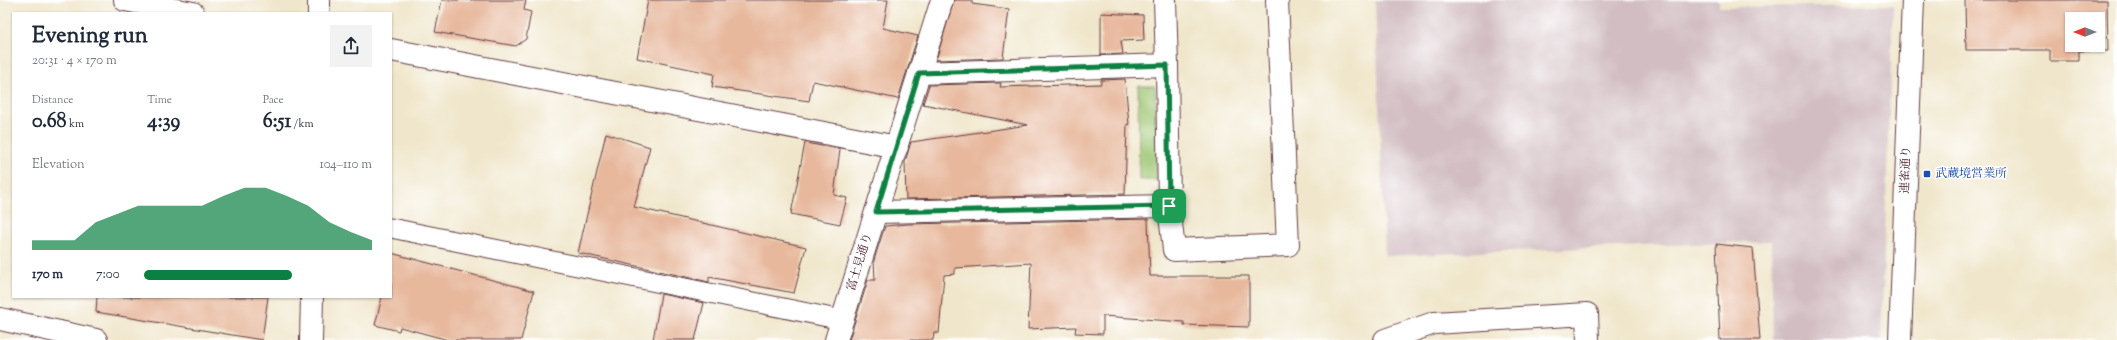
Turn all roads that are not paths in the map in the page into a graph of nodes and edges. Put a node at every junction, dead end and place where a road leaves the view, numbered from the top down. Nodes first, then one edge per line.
1 (125, 0) edge
2 (320, 0) edge
3 (942, 0) edge
4 (1165, 0) edge
5 (1277, 0) edge
6 (1913, 0) edge
7 (188, 12) edge
8 (319, 12) edge
9 (392, 50) edge
10 (1167, 65) junction
11 (919, 73) junction
12 (897, 147) junction
13 (1169, 206) junction
14 (876, 212) junction
15 (392, 228) edge
16 (312, 298) edge
17 (0, 319) edge
18 (839, 330) edge
19 (96, 340) edge
20 (311, 340) edge
21 (1385, 340) edge
22 (1588, 340) edge
23 (1900, 340) edge

1 - 7 street
2 - 8 street
3 - 11 street, 富士見通り
4 - 10 street
5 - 13 street
6 - 23 street, 連雀通り
9 - 12 street
10 - 11 street
10 - 13 street
11 - 12 street, 富士見通り
12 - 14 street, 富士見通り
13 - 14 street
14 - 18 street, 富士見通り
15 - 18 lane
16 - 20 street
17 - 19 street
21 - 22 street

